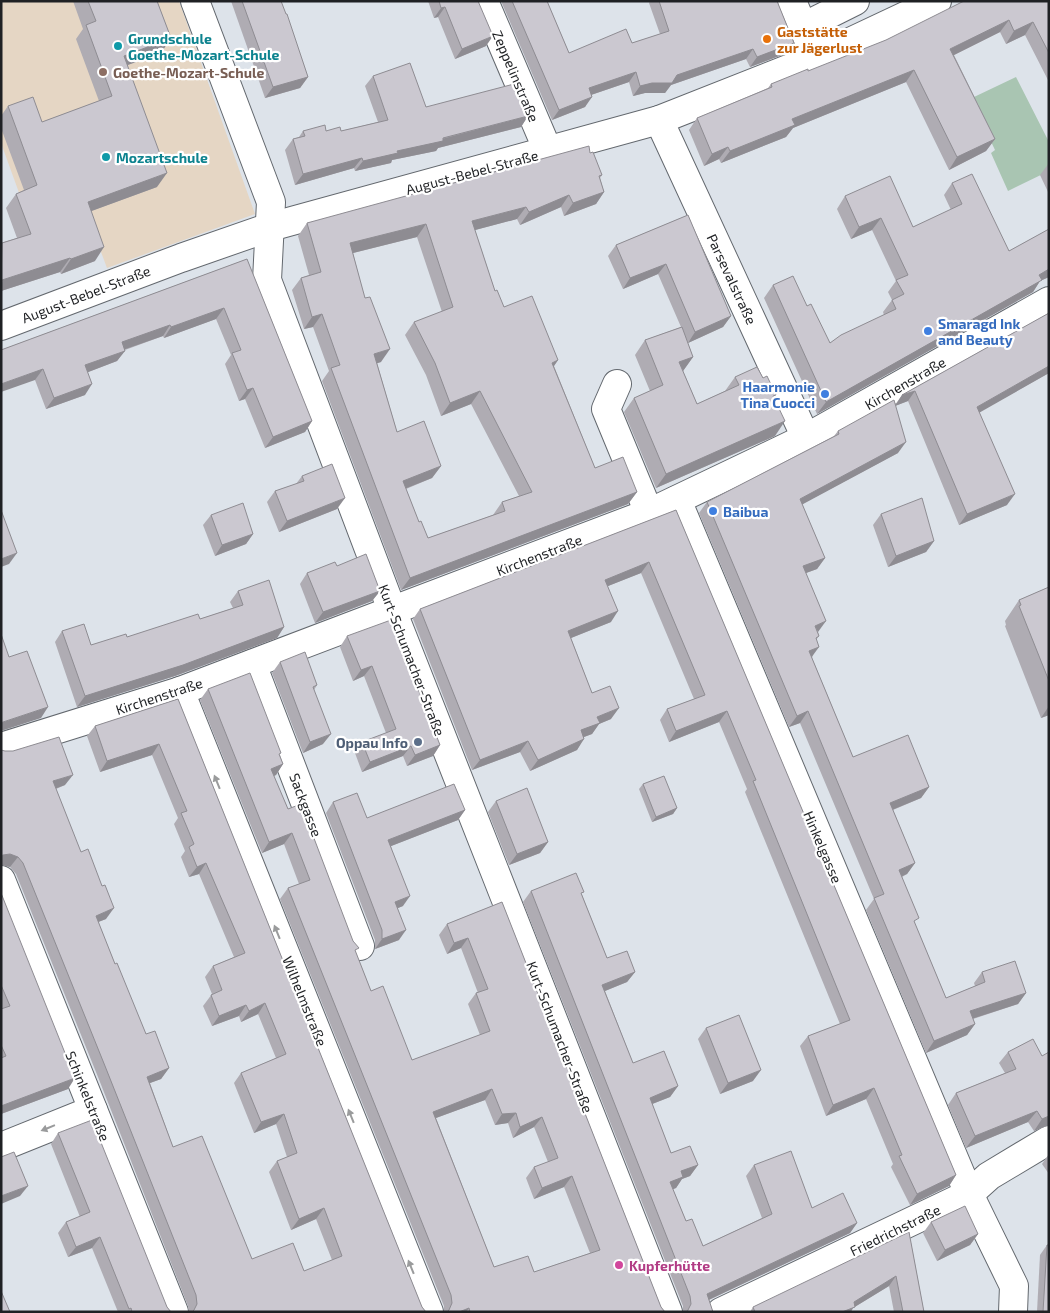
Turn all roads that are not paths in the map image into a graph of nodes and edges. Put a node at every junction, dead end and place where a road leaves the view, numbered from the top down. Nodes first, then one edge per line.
1 (195, 1) edge
2 (484, 1) edge
3 (792, 1) edge
4 (855, 1) edge
5 (937, 1) edge
6 (803, 27) junction
7 (816, 58) junction
8 (658, 120) junction
9 (548, 151) junction
10 (270, 227) junction
11 (1049, 301) edge
12 (1, 326) edge
13 (617, 384) dead end
14 (806, 438) junction
15 (677, 500) junction
16 (649, 513) junction
17 (392, 610) junction
18 (252, 664) junction
19 (180, 690) junction
20 (1, 747) edge
21 (1, 880) edge
22 (360, 946) edge
23 (93, 1110) junction
24 (1049, 1140) edge
25 (1, 1147) edge
26 (969, 1194) junction
27 (729, 1310) edge
28 (174, 1312) edge
29 (429, 1312) edge
30 (668, 1312) edge
31 (1014, 1312) edge

1 - 10 street, Kurt-Schumacher-Straße
2 - 9 street, Zeppelinstraße
3 - 6 street
4 - 6 street
5 - 7 street, August-Bebel-Straße
6 - 7 street
7 - 8 street, August-Bebel-Straße
8 - 9 street, August-Bebel-Straße
8 - 14 street, Parsevalstraße
9 - 10 street, August-Bebel-Straße
10 - 12 street, August-Bebel-Straße
10 - 17 street, Kurt-Schumacher-Straße
11 - 14 street, Kirchenstraße
13 - 16 street
14 - 15 street, Kirchenstraße
15 - 16 street, Kirchenstraße
15 - 26 street, Hinkelgasse
16 - 17 street, Kirchenstraße
17 - 18 street, Kirchenstraße
17 - 30 street, Kurt-Schumacher-Straße
18 - 19 street, Kirchenstraße
18 - 22 street, Sackgasse
19 - 20 street, Kirchenstraße
29 -> 19 street, Wilhelmstraße
21 - 23 street, Schinkelstraße
23 -> 25 street
23 - 28 street, Schinkelstraße
24 - 26 street, Friedrichstraße
26 - 27 street, Friedrichstraße
26 - 31 street, Hinkelgasse

